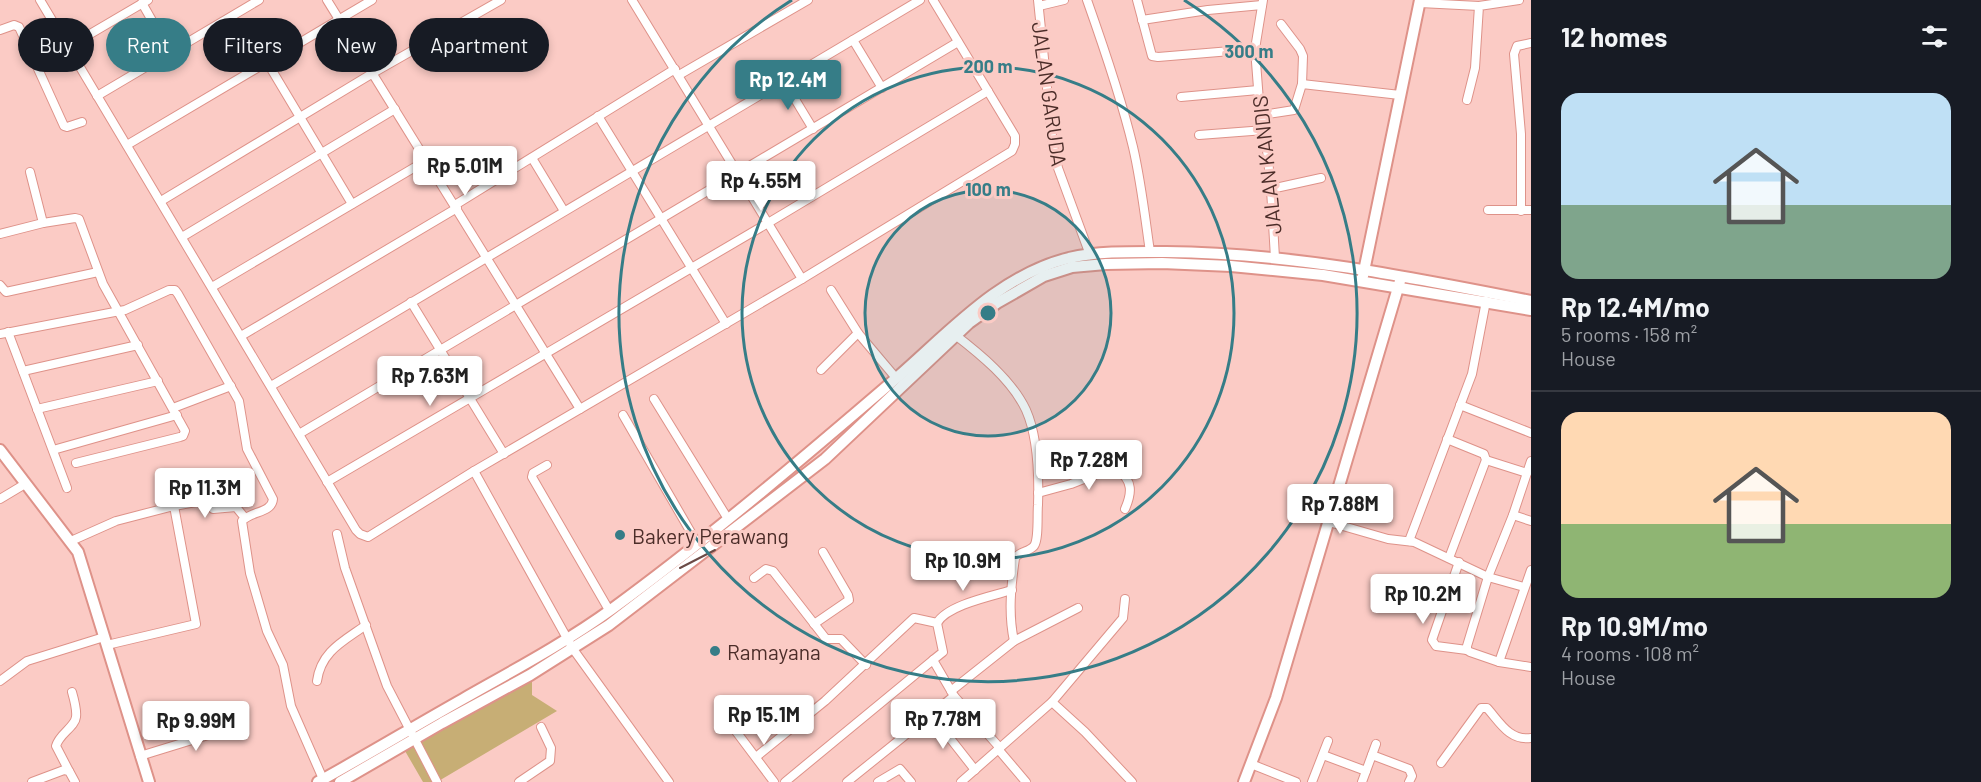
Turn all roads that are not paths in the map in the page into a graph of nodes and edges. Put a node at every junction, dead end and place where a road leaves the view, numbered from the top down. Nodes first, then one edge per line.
1 (40, 0) edge
2 (259, 0) edge
3 (327, 0) edge
4 (372, 0) edge
5 (501, 0) edge
6 (632, 0) edge
7 (808, 0) edge
8 (920, 0) edge
9 (933, 0) edge
10 (1064, 0) edge
11 (1087, 0) edge
12 (1137, 0) edge
13 (1519, 0) edge
14 (142, 2) edge
15 (1262, 2) edge
16 (1420, 2) edge
17 (1038, 3) edge
18 (1479, 6) junction
19 (51, 18) edge
20 (151, 18) edge
21 (338, 18) edge
22 (341, 18) edge
23 (1142, 20) junction
24 (1281, 24) dead end
25 (0, 30) edge
26 (94, 31) edge
27 (853, 40) junction
28 (191, 42) edge
29 (957, 42) junction
30 (1531, 43) edge
31 (1256, 49) junction
32 (83, 72) edge
33 (140, 72) edge
34 (250, 72) edge
35 (273, 72) edge
36 (677, 72) junction
37 (373, 74) junction
38 (784, 81) junction
39 (1302, 84) junction
40 (882, 88) junction
41 (1258, 90) junction
42 (988, 91) junction
43 (1400, 95) junction
44 (98, 96) junction
45 (1181, 97) dead end
46 (1467, 100) dead end
47 (395, 109) junction
48 (1262, 115) junction
49 (598, 116) junction
50 (301, 117) junction
51 (82, 122) dead end
52 (709, 126) junction
53 (813, 129) junction
54 (1265, 130) junction
55 (1199, 135) dead end
56 (128, 146) junction
57 (321, 153) junction
58 (532, 158) junction
59 (427, 160) junction
60 (631, 171) junction
61 (30, 172) dead end
62 (737, 174) junction
63 (1321, 178) dead end
64 (1271, 189) junction
65 (161, 201) junction
66 (352, 204) junction
67 (456, 207) junction
68 (1488, 210) dead end
69 (1531, 210) edge
70 (564, 211) junction
71 (1521, 211) junction
72 (662, 219) junction
73 (43, 223) junction
74 (768, 223) junction
75 (0, 234) edge
76 (182, 237) junction
77 (1150, 252) junction
78 (1090, 255) junction
79 (486, 257) junction
80 (1275, 258) junction
81 (692, 268) junction
82 (1365, 269) junction
83 (98, 272) junction
84 (802, 279) junction
85 (1361, 282) junction
86 (1400, 283) junction
87 (0, 285) edge
88 (212, 287) junction
89 (831, 290) dead end
90 (1486, 301) junction
91 (1531, 301) edge
92 (411, 302) junction
93 (516, 305) junction
94 (117, 310) junction
95 (1531, 310) edge
96 (726, 324) junction
97 (952, 332) junction
98 (4, 333) edge
99 (858, 333) junction
100 (241, 336) junction
101 (138, 345) junction
102 (441, 351) junction
103 (546, 354) junction
104 (821, 370) dead end
105 (23, 371) junction
106 (896, 378) junction
107 (158, 381) junction
108 (231, 386) junction
109 (271, 386) junction
110 (470, 398) junction
111 (654, 399) dead end
112 (1460, 405) junction
113 (37, 409) junction
114 (580, 409) junction
115 (175, 412) junction
116 (623, 415) dead end
117 (1531, 433) edge
118 (299, 434) junction
119 (1447, 439) junction
120 (0, 450) edge
121 (53, 450) junction
122 (504, 454) junction
123 (1486, 460) junction
124 (1531, 460) edge
125 (76, 463) dead end
126 (547, 465) dead end
127 (474, 471) junction
128 (1527, 472) junction
129 (327, 482) junction
130 (25, 484) junction
131 (67, 488) dead end
132 (1038, 493) junction
133 (0, 499) edge
134 (174, 506) junction
135 (1125, 509) dead end
136 (1513, 515) junction
137 (245, 518) junction
138 (728, 519) junction
139 (1531, 521) edge
140 (1329, 522) junction
141 (338, 534) dead end
142 (71, 541) junction
143 (1409, 541) junction
144 (697, 543) junction
145 (823, 552) dead end
146 (1449, 558) junction
147 (1459, 562) junction
148 (1531, 570) edge
149 (1488, 577) junction
150 (754, 578) dead end
151 (1524, 587) junction
152 (1011, 590) junction
153 (1125, 599) dead end
154 (1078, 608) dead end
155 (609, 610) junction
156 (937, 623) junction
157 (814, 624) junction
158 (366, 625) junction
159 (106, 641) junction
160 (1014, 641) junction
161 (571, 644) junction
162 (1467, 650) junction
163 (933, 660) junction
164 (1499, 662) junction
165 (866, 665) junction
166 (1531, 667) edge
167 (0, 681) edge
168 (317, 681) dead end
169 (72, 692) dead end
170 (952, 693) junction
171 (1052, 702) junction
172 (931, 714) junction
173 (244, 724) dead end
174 (732, 726) dead end
175 (541, 727) dead end
176 (412, 734) junction
177 (1531, 738) edge
178 (1328, 741) dead end
179 (1376, 744) dead end
180 (999, 749) junction
181 (1323, 755) junction
182 (1372, 755) junction
183 (140, 756) junction
184 (756, 757) junction
185 (1441, 763) dead end
186 (1251, 764) junction
187 (69, 771) junction
188 (1366, 771) junction
189 (973, 776) edge
190 (321, 781) edge
191 (32, 782) edge
192 (75, 782) edge
193 (149, 782) edge
194 (340, 782) edge
195 (437, 782) edge
196 (519, 782) edge
197 (669, 782) edge
198 (774, 782) edge
199 (785, 782) edge
200 (847, 782) edge
201 (878, 782) edge
202 (911, 782) edge
203 (961, 782) edge
204 (1026, 782) edge
205 (1132, 782) edge
206 (1244, 782) edge
207 (1296, 782) edge
208 (1312, 782) edge
209 (1362, 782) edge
210 (1409, 782) edge

1 - 19 street
2 - 28 street
3 - 21 street
4 - 22 street
5 - 37 street
6 - 36 street
7 - 36 street
8 - 27 street
9 - 29 street
10 - 17 street
11 - 77 street
12 - 23 street
13 - 18 street
14 - 20 street
14 - 26 street
15 - 23 street
15 - 31 street, JALAN KANDIS
16 - 18 street
16 - 43 main road
17 - 78 street, JALAN GARUDA
18 - 46 street
23 - 31 street
24 - 39 street
25 - 51 street
27 - 38 street
27 - 40 street
29 - 40 street
29 - 42 street
30 - 71 street
31 - 41 street, JALAN KANDIS
32 - 44 street
33 - 44 street
34 - 56 street
35 - 50 street
36 - 49 street
36 - 52 street
37 - 47 street
37 - 50 street
38 - 52 street
38 - 53 street
39 - 43 street
39 - 48 street
40 - 53 street
41 - 45 street
41 - 48 street, JALAN KANDIS
42 - 74 street
42 - 84 street
43 - 82 main road
44 - 56 street
47 - 57 street
47 - 59 street
48 - 54 street, JALAN KANDIS
49 - 58 street
49 - 60 street
50 - 57 street
50 - 65 street
52 - 60 street
52 - 62 street
53 - 62 street
54 - 55 street
54 - 64 street, JALAN KANDIS
56 - 65 street
57 - 66 street
57 - 76 street
58 - 67 street
58 - 70 street
59 - 66 street
59 - 67 street
60 - 70 street
60 - 72 street
61 - 73 street
62 - 72 street
62 - 74 street
63 - 64 street
64 - 80 street, JALAN KANDIS
65 - 76 street
66 - 88 street
67 - 79 street
67 - 100 street
68 - 71 street
69 - 71 street
70 - 79 street
72 - 81 street
72 - 93 street
73 - 75 street
73 - 83 street
74 - 81 street
74 - 84 street
76 - 88 street
77 - 78 main road
77 - 80 main road
78 - 97 main road
79 - 92 street
79 - 93 street
80 - 82 main road
81 - 96 street
81 - 103 street
82 - 85 main road
82 - 86 main road
83 - 87 street
83 - 94 street
84 - 96 street
85 - 86 main road
85 - 97 main road
86 - 90 main road
86 - 91 main road
86 - 140 main road
88 - 100 street
89 - 99 street
90 - 95 main road
90 - 112 street
92 - 102 street
92 - 109 street
93 - 102 street
93 - 103 street
94 - 98 street
94 - 101 street
94 - 108 street
96 - 114 street
97 - 106 main road
97 - 132 street
97 - 161 main road
98 - 105 street
99 - 104 street
99 - 106 street
100 - 109 street
101 - 105 street
101 - 107 street
102 - 110 street
102 - 118 street
103 - 110 street
103 - 114 street
105 - 113 street
106 - 138 main road
107 - 113 street
107 - 115 street
108 - 115 street
108 - 137 street
109 - 118 street
110 - 122 street
110 - 129 street
111 - 138 street
112 - 117 street
112 - 119 street
113 - 121 street
114 - 122 street
115 - 121 street
115 - 125 street
116 - 144 street
118 - 129 street
119 - 123 street
119 - 143 street
120 - 130 main road
121 - 131 street
122 - 127 street
123 - 128 street
123 - 146 street
124 - 128 street
126 - 155 street
127 - 129 street
127 - 161 street
128 - 136 street
130 - 133 street
130 - 142 main road
132 - 135 street
132 - 152 street
134 - 137 street
134 - 142 street
134 - 159 street
136 - 139 street
136 - 149 street
137 - 190 street
138 - 144 main road
140 - 143 street
140 - 186 main road
141 - 158 street
142 - 159 main road
143 - 146 street
144 - 155 main road
145 - 157 street
146 - 147 street
147 - 149 street
147 - 162 street
148 - 151 street
149 - 151 street
149 - 162 street
150 - 157 street
151 - 164 street
152 - 156 street
152 - 160 street
153 - 171 street
154 - 160 street
155 - 161 main road
156 - 163 street
156 - 165 street
157 - 165 street
158 - 168 street
158 - 176 street
159 - 167 street
159 - 183 main road
160 - 170 street
161 - 176 main road
161 - 197 street
162 - 164 street
163 - 170 street
163 - 199 street
164 - 166 street
165 - 184 street
169 - 187 street
170 - 172 street
170 - 180 street
171 - 180 street
171 - 205 street
172 - 189 street
172 - 200 street
173 - 183 street
174 - 184 street
175 - 196 street
176 - 190 main road
176 - 194 main road
176 - 195 street
177 - 185 street
178 - 181 street
179 - 182 street
180 - 189 street
180 - 204 street
181 - 188 street
181 - 208 street
182 - 188 street
182 - 210 street
183 - 193 main road
184 - 198 street
186 - 206 main road
186 - 207 street
187 - 191 street
187 - 192 street
188 - 209 street
189 - 203 street
201 - 202 street

